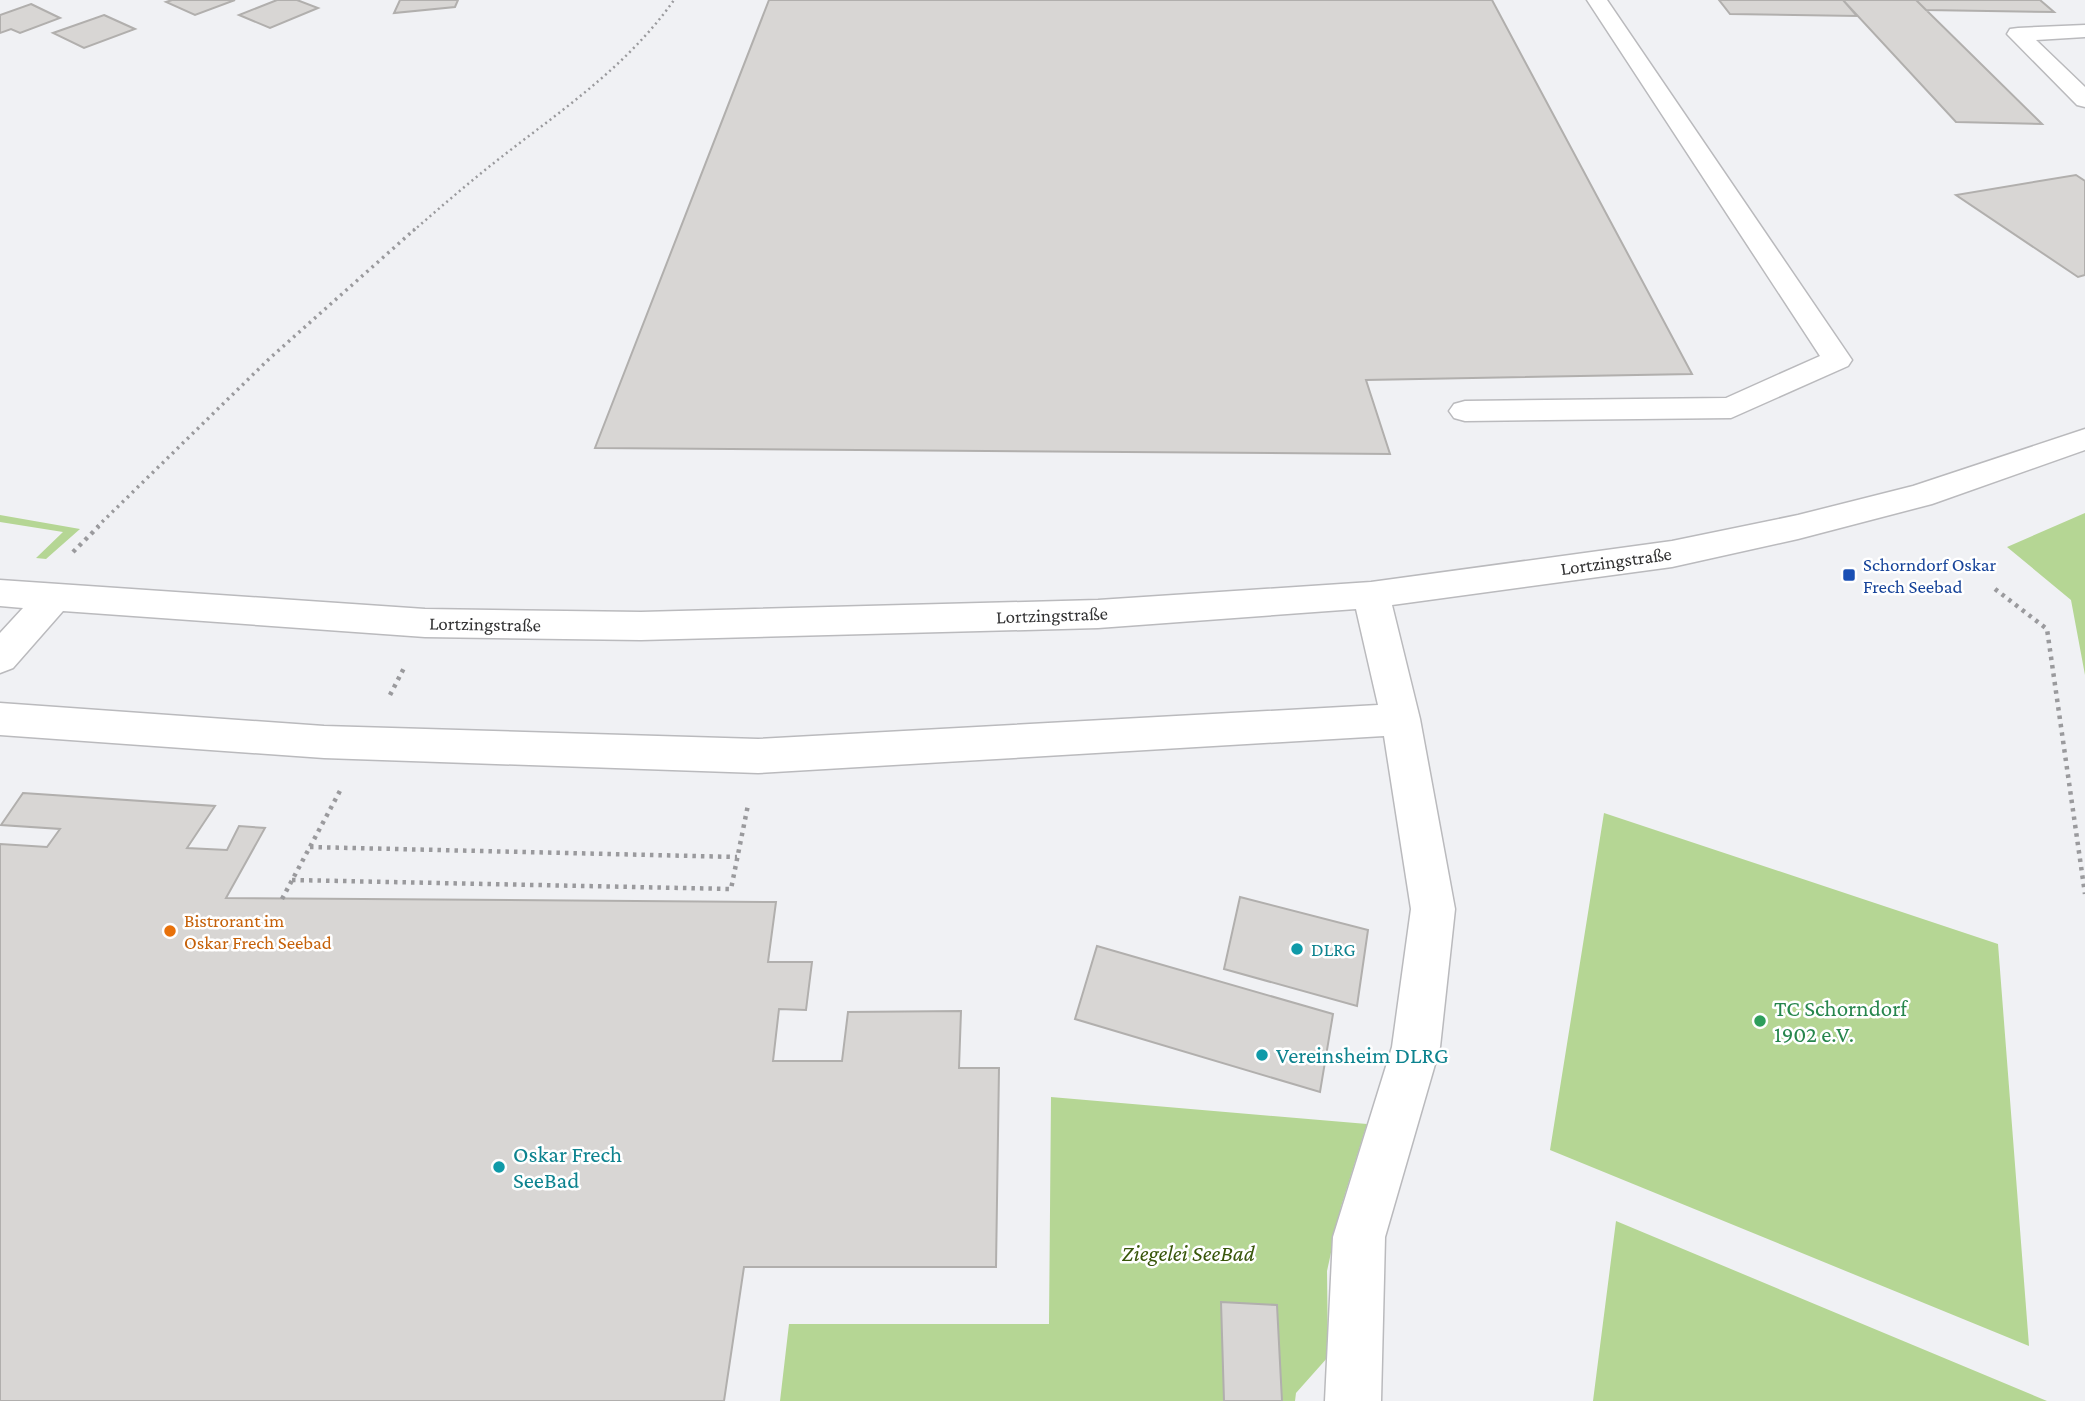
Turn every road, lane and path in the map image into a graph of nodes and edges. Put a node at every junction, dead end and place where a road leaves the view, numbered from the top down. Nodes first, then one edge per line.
1 (674, 0) edge
2 (1597, 0) edge
3 (2085, 31) edge
4 (2085, 100) edge
5 (1465, 411) dead end
6 (2085, 439) edge
7 (1995, 589) dead end
8 (1371, 595) junction
9 (27, 596) edge
10 (0, 657) edge
11 (0, 719) edge
12 (1402, 719) junction
13 (758, 756) junction
14 (321, 828) dead end
15 (310, 847) junction
16 (737, 857) junction
17 (292, 880) junction
18 (2085, 894) edge
19 (282, 899) dead end
20 (1353, 1401) edge

1 - 9 path
2 - 5 street
3 - 4 street
6 - 8 street, Lortzingstraße
7 - 18 path
8 - 9 street, Lortzingstraße
8 - 12 street
9 - 10 street
11 - 13 street
12 - 13 street
12 - 20 street
13 - 16 path
14 - 15 path
15 - 16 path
15 - 17 path
16 - 17 path
17 - 19 path

